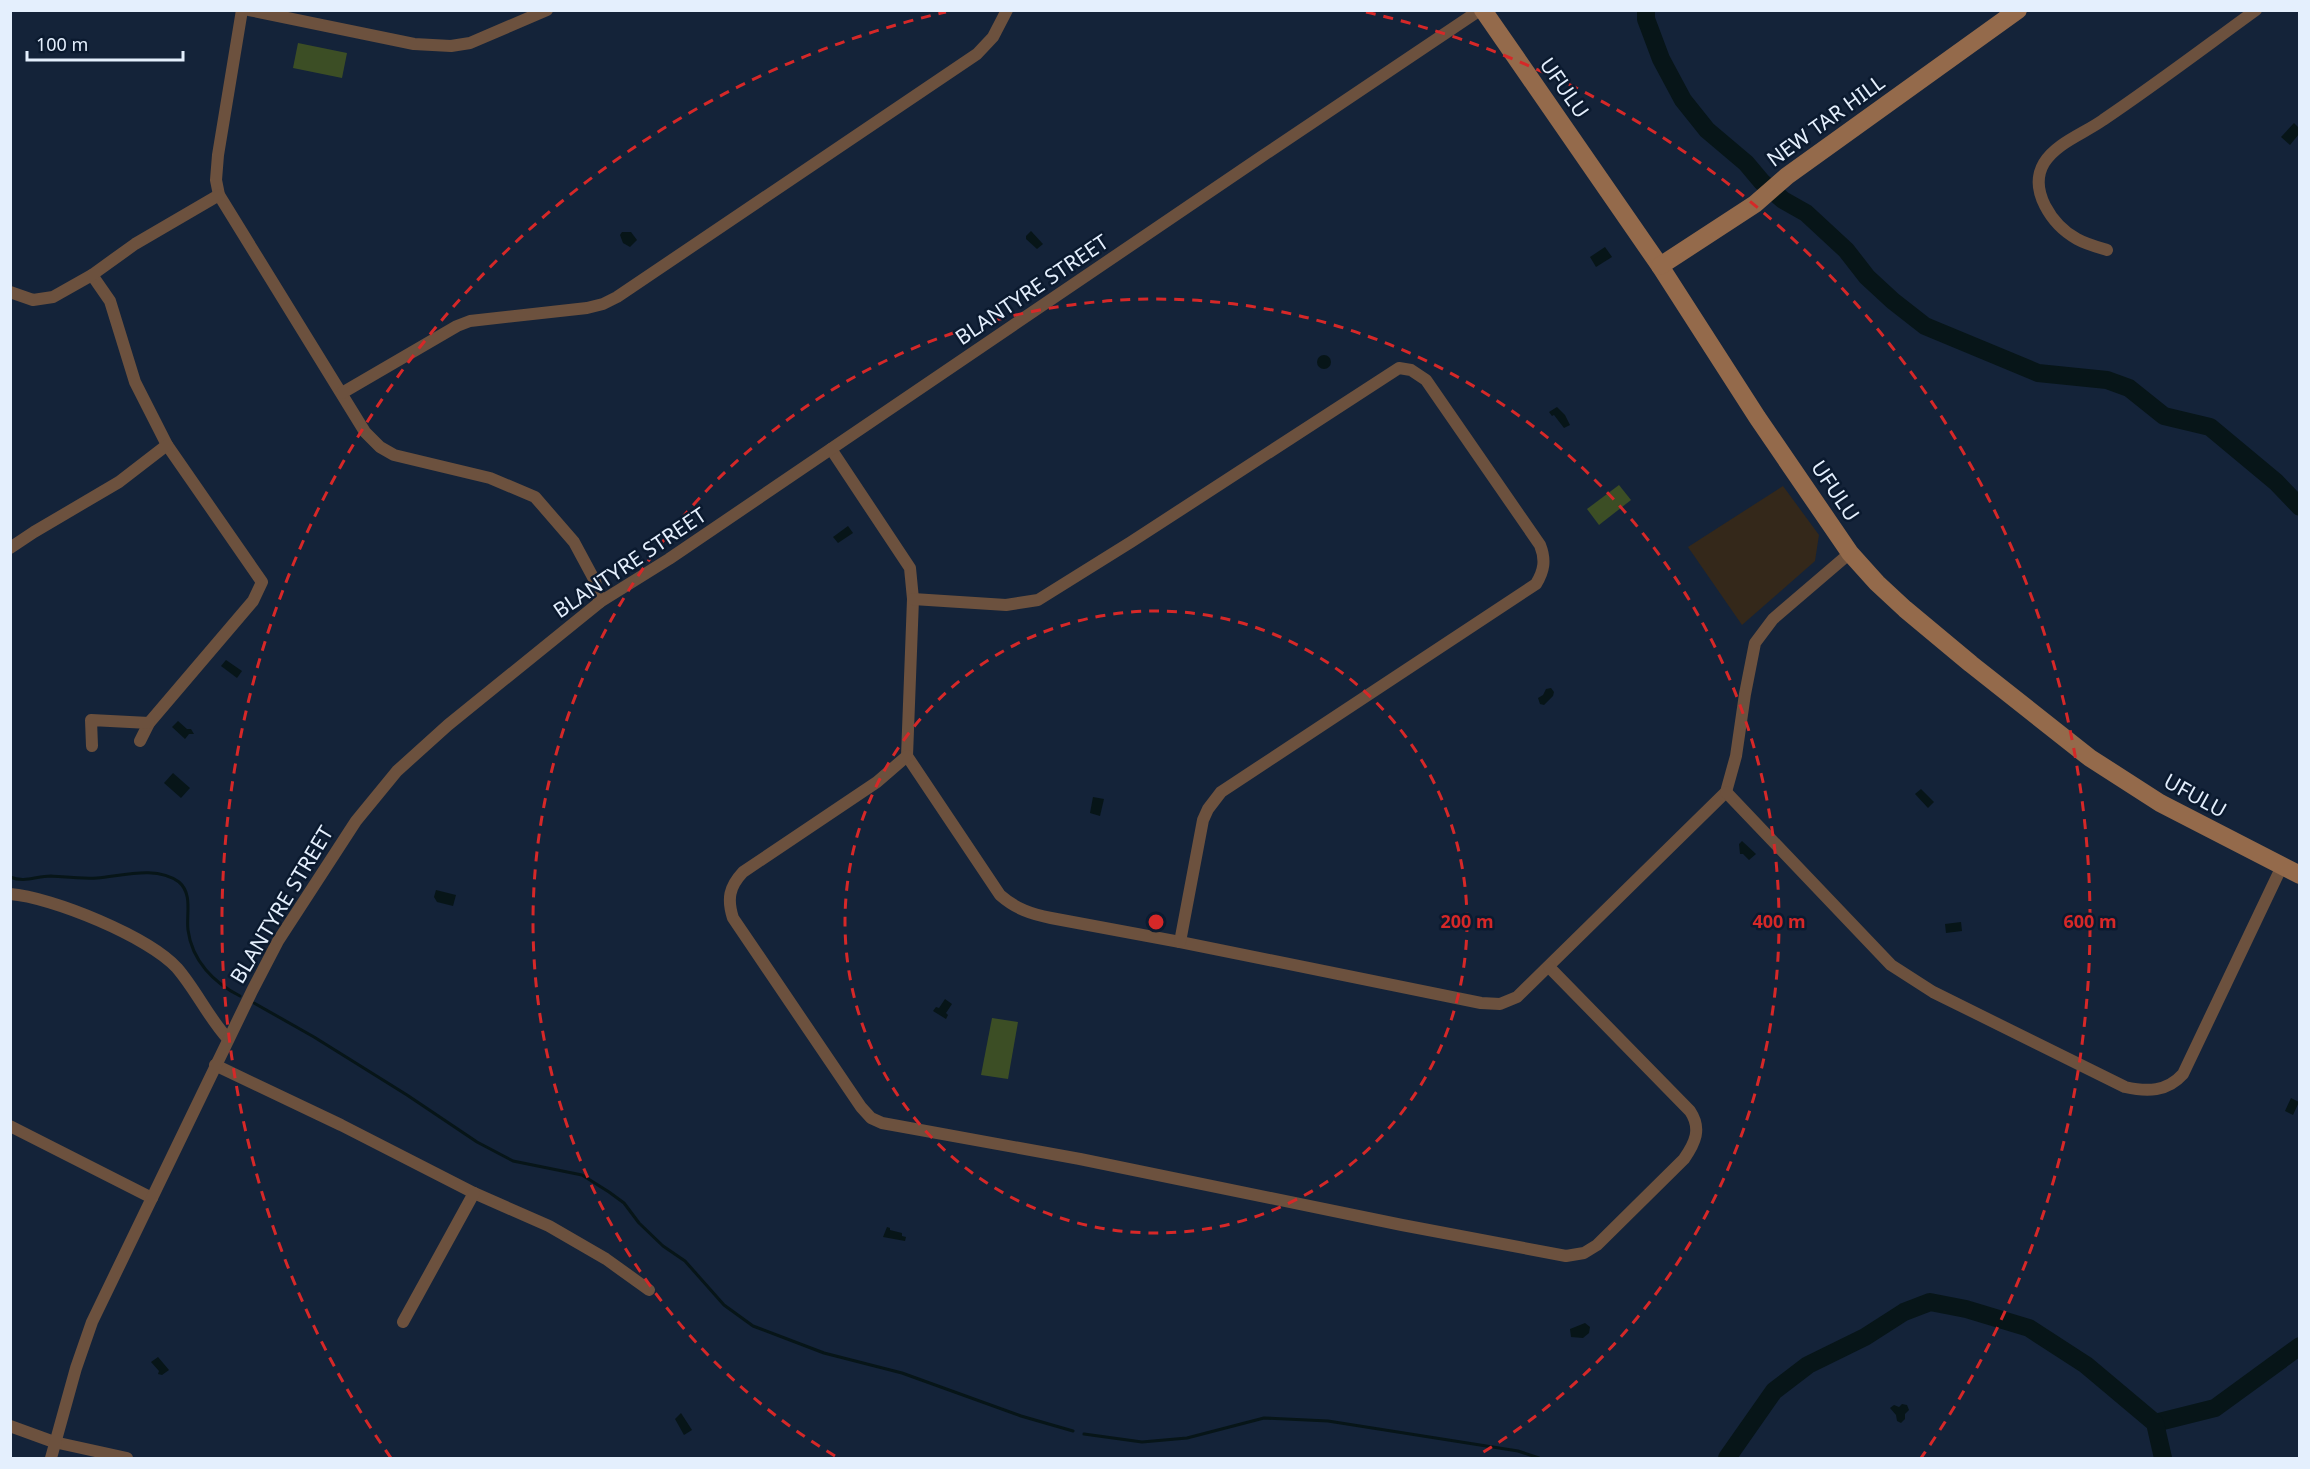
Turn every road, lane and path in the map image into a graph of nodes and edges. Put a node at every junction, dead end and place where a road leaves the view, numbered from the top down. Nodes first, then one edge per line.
1 (242, 10) edge
2 (249, 10) edge
3 (547, 10) edge
4 (1007, 10) edge
5 (2256, 10) edge
6 (1483, 11) edge
7 (2010, 12) edge
8 (520, 16) edge
9 (219, 195) junction
10 (2107, 250) dead end
11 (1660, 266) junction
12 (92, 275) junction
13 (10, 292) edge
14 (342, 393) junction
15 (167, 445) junction
16 (831, 449) junction
17 (10, 548) edge
18 (1850, 553) junction
19 (913, 599) junction
20 (600, 602) junction
21 (149, 723) junction
22 (141, 741) dead end
23 (92, 746) dead end
24 (908, 756) junction
25 (1726, 792) junction
26 (2282, 866) junction
27 (2300, 875) edge
28 (10, 894) edge
29 (1180, 942) junction
30 (1549, 967) junction
31 (228, 1039) junction
32 (215, 1065) junction
33 (10, 1126) edge
34 (474, 1192) junction
35 (152, 1198) junction
36 (650, 1290) dead end
37 (403, 1322) dead end
38 (10, 1426) edge
39 (54, 1442) junction
40 (51, 1458) edge
41 (127, 1458) edge

1 - 9 street
2 - 8 street
3 - 8 street
4 - 14 street
5 - 10 street
6 - 11 street, UFULU
6 - 16 street, BLANTYRE STREET
7 - 11 street, NEW TAR HILL
9 - 12 street
9 - 14 street
11 - 18 street, UFULU
12 - 13 street
12 - 15 street
14 - 20 street
15 - 17 street
15 - 21 street
16 - 19 street
16 - 20 street, BLANTYRE STREET
18 - 25 street
18 - 26 street, UFULU
19 - 24 street
19 - 29 street
20 - 31 street, BLANTYRE STREET
21 - 22 street
21 - 23 street
24 - 29 street
24 - 30 street
25 - 26 street
25 - 30 street
26 - 27 street, UFULU
28 - 31 street
29 - 30 street
31 - 32 street, BLANTYRE STREET
32 - 34 street
32 - 35 street, BLANTYRE STREET
33 - 35 street
34 - 36 street
34 - 37 street
35 - 39 street, BLANTYRE STREET
38 - 39 street
39 - 40 street, BLANTYRE STREET
39 - 41 street

